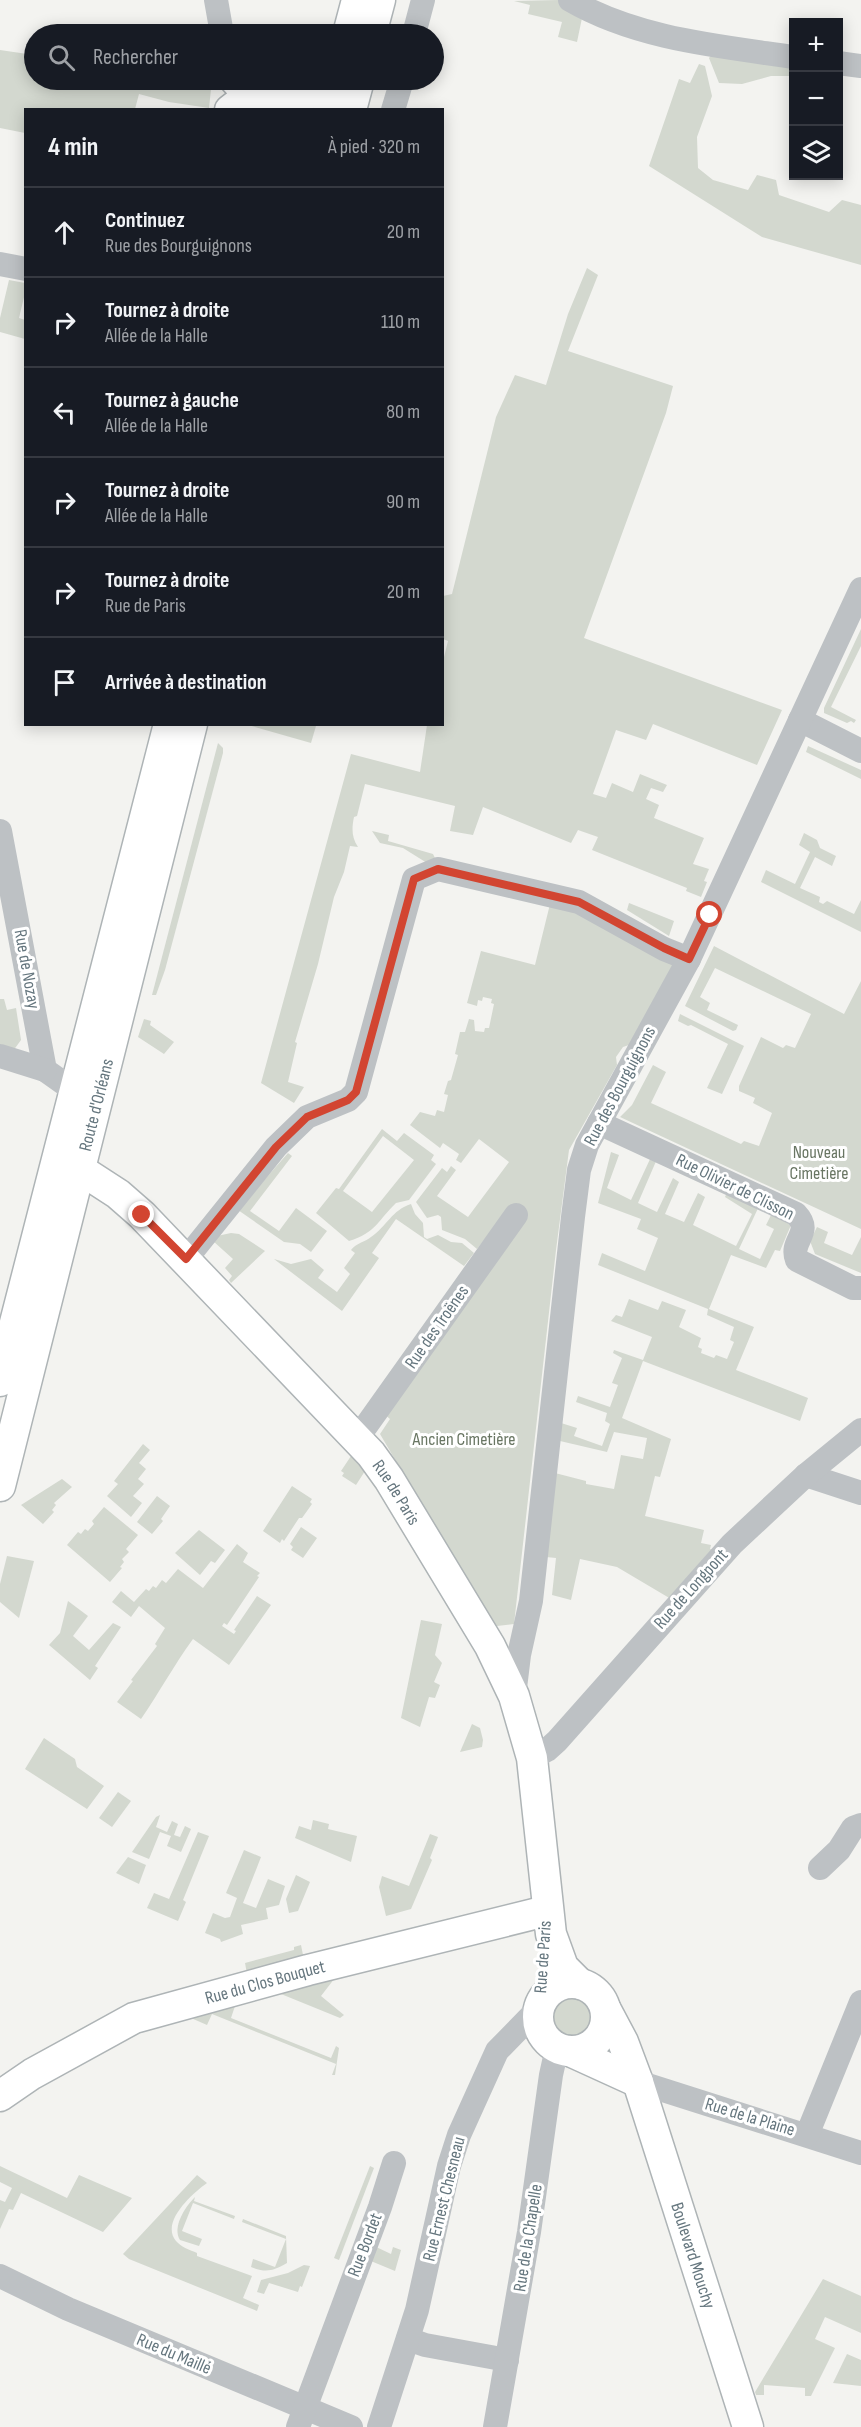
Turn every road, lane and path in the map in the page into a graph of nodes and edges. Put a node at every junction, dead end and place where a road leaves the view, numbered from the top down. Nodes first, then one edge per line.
1 (216, 0) edge
2 (357, 0) edge
3 (380, 0) edge
4 (423, 0) edge
5 (570, 0) edge
6 (220, 24) edge
7 (351, 24) edge
8 (374, 24) edge
9 (417, 24) edge
10 (789, 56) edge
11 (843, 64) edge
12 (861, 66) edge
13 (226, 90) edge
14 (248, 90) edge
15 (310, 90) edge
16 (333, 90) edge
17 (356, 90) edge
18 (399, 90) edge
19 (267, 99) junction
20 (223, 108) edge
21 (233, 108) edge
22 (329, 108) edge
23 (352, 108) edge
24 (394, 108) edge
25 (0, 264) edge
26 (24, 269) edge
27 (861, 590) edge
28 (800, 720) junction
29 (168, 726) edge
30 (192, 726) edge
31 (861, 751) edge
32 (0, 831) edge
33 (689, 959) junction
34 (0, 1056) edge
35 (45, 1070) junction
36 (76, 1092) junction
37 (599, 1123) junction
38 (81, 1170) junction
39 (516, 1215) dead end
40 (186, 1259) junction
41 (861, 1288) edge
42 (0, 1382) edge
43 (861, 1430) edge
44 (356, 1437) junction
45 (806, 1475) junction
46 (0, 1486) edge
47 (861, 1494) edge
48 (527, 1626) junction
49 (490, 1646) junction
50 (514, 1695) junction
51 (532, 1758) junction
52 (861, 1825) edge
53 (820, 1868) dead end
54 (546, 1911) junction
55 (580, 1984) junction
56 (861, 2002) edge
57 (539, 2007) junction
58 (606, 2010) junction
59 (564, 2050) junction
60 (638, 2082) junction
61 (0, 2096) edge
62 (807, 2135) junction
63 (861, 2153) edge
64 (394, 2163) dead end
65 (0, 2276) edge
66 (408, 2338) junction
67 (507, 2360) junction
68 (301, 2418) edge
69 (351, 2427) edge
70 (379, 2427) edge
71 (495, 2427) edge
72 (748, 2427) edge

1 - 6 street
2 - 7 main road
3 - 8 main road
4 - 9 street
5 - 10 street
11 - 12 street
13 - 20 street
14 - 19 main road
15 - 19 main road
16 - 22 main road
17 - 23 main road
18 - 24 street
19 - 21 main road
25 - 26 street
27 - 28 street, Rue des Bourguignons
28 - 31 street
28 - 33 street, Rue des Bourguignons
29 - 36 main road, Route d'Orléans
30 - 38 main road, Route d'Orléans
32 - 35 street, Rue de Nozay
33 - 37 street, Rue des Bourguignons
33 - 40 street
34 - 35 street
35 - 36 street
36 - 42 main road, Route d'Orléans
37 - 41 street, Rue Olivier de Clisson
37 - 48 street, Rue des Bourguignons
38 - 40 main road, Rue de Paris
38 - 46 main road, Route d'Orléans
39 - 44 street, Rue des Troënes
40 - 44 main road, Rue de Paris
43 - 45 street, Rue de Longpont
44 - 49 main road, Rue de Paris
45 - 47 street
45 - 51 street, Rue de Longpont
48 - 49 street
48 - 50 street, Rue des Bourguignons
49 - 50 main road, Rue de Paris
50 - 51 main road, Rue de Paris
51 - 54 main road, Rue de Paris
52 - 53 street
54 - 55 main road, Rue de Paris
54 - 57 main road, Rue de Paris
54 - 61 main road, Rue du Clos Bouquet
55 - 57 main road
55 - 58 main road
56 - 62 street
57 - 59 main road
57 - 66 street, Rue Ernest Chesneau
58 - 59 main road
58 - 60 main road, Boulevard Mouchy
59 - 60 main road
59 - 67 street, Rue de la Chapelle
60 - 62 street, Rue de la Plaine
60 - 72 main road, Boulevard Mouchy
62 - 63 street, Rue de la Plaine
64 - 68 street, Rue Bordet
65 - 68 street, Rue du Maillé
66 - 67 street
66 - 70 street, Rue Ernest Chesneau
67 - 71 street, Rue de la Chapelle
68 - 69 street, Rue du Maillé

